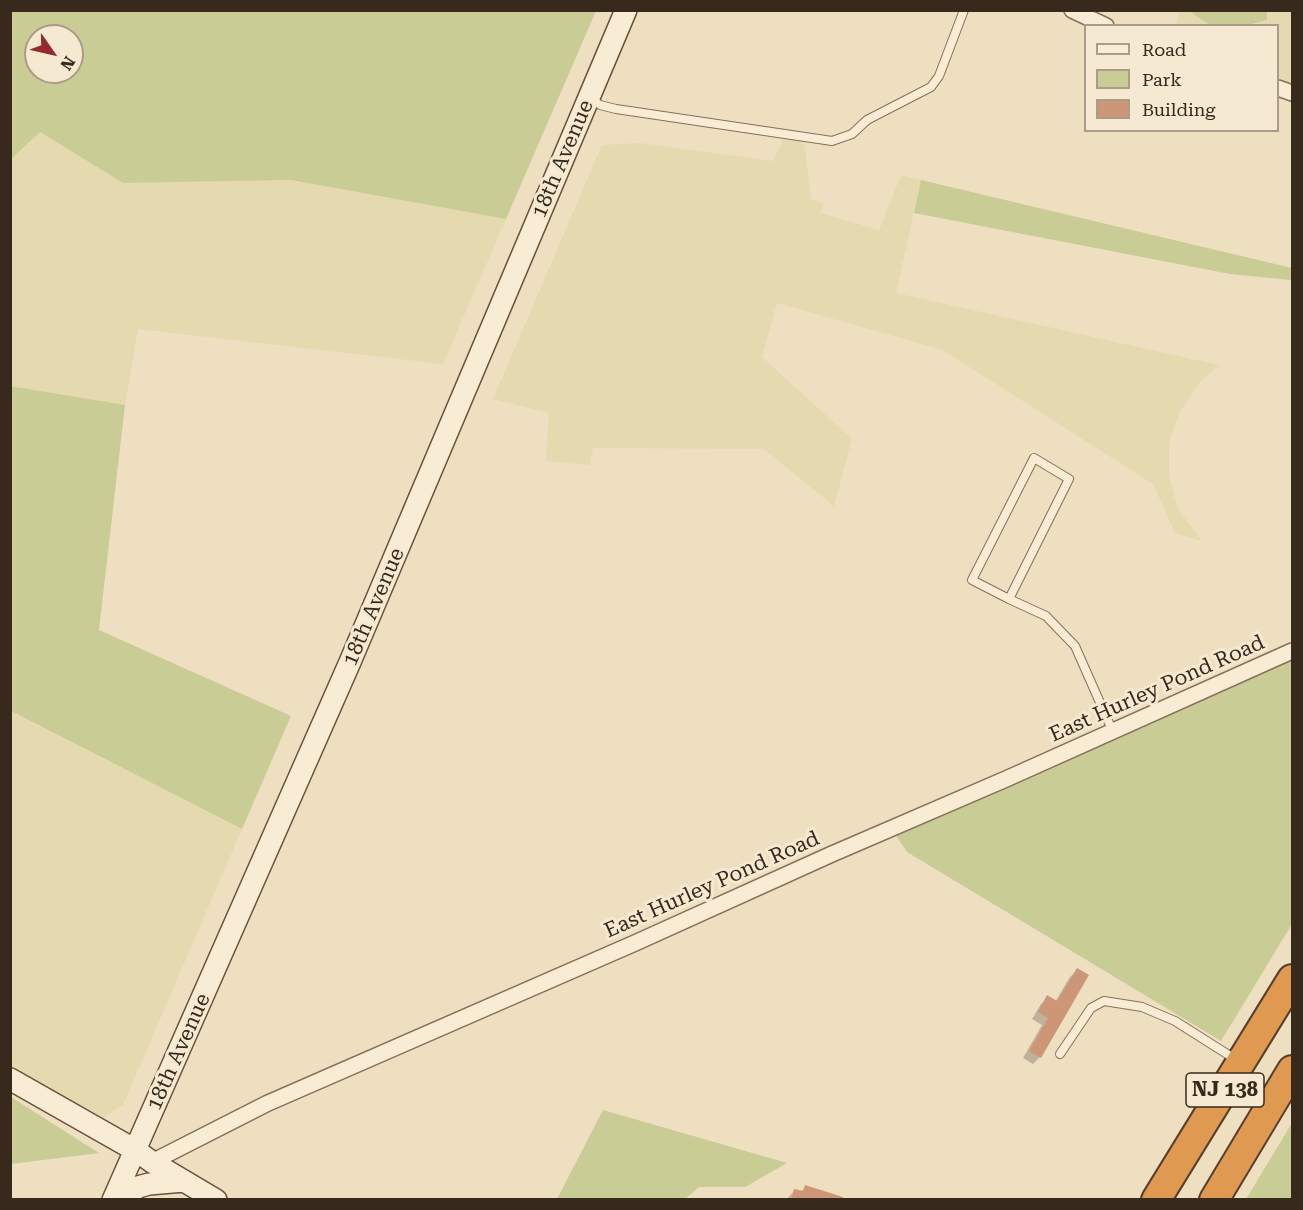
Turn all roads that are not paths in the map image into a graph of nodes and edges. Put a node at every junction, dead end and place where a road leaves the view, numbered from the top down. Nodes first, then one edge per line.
1 (626, 10) edge
2 (964, 10) edge
3 (1072, 10) edge
4 (1102, 24) edge
5 (590, 96) junction
6 (1009, 599) junction
7 (1293, 651) edge
8 (1113, 732) junction
9 (1293, 980) edge
10 (1060, 1054) dead end
11 (1241, 1064) junction
12 (1293, 1070) edge
13 (10, 1078) edge
14 (143, 1156) junction
15 (184, 1181) junction
16 (113, 1200) edge
17 (123, 1200) edge
18 (216, 1200) edge
19 (1156, 1200) edge
20 (1214, 1200) edge

1 - 5 street, 18th Avenue
2 - 5 lane
3 - 4 street
5 - 14 street, 18th Avenue
6 - 6 lane
6 - 8 lane
7 - 8 street, East Hurley Pond Road
8 - 14 street, East Hurley Pond Road
9 - 11 highway, NJ 138
10 - 11 lane
11 - 19 highway, NJ 138
12 - 20 highway, NJ 138
13 - 14 street
14 - 15 street
14 - 16 street, 18th Avenue
15 - 17 street
15 - 18 street

